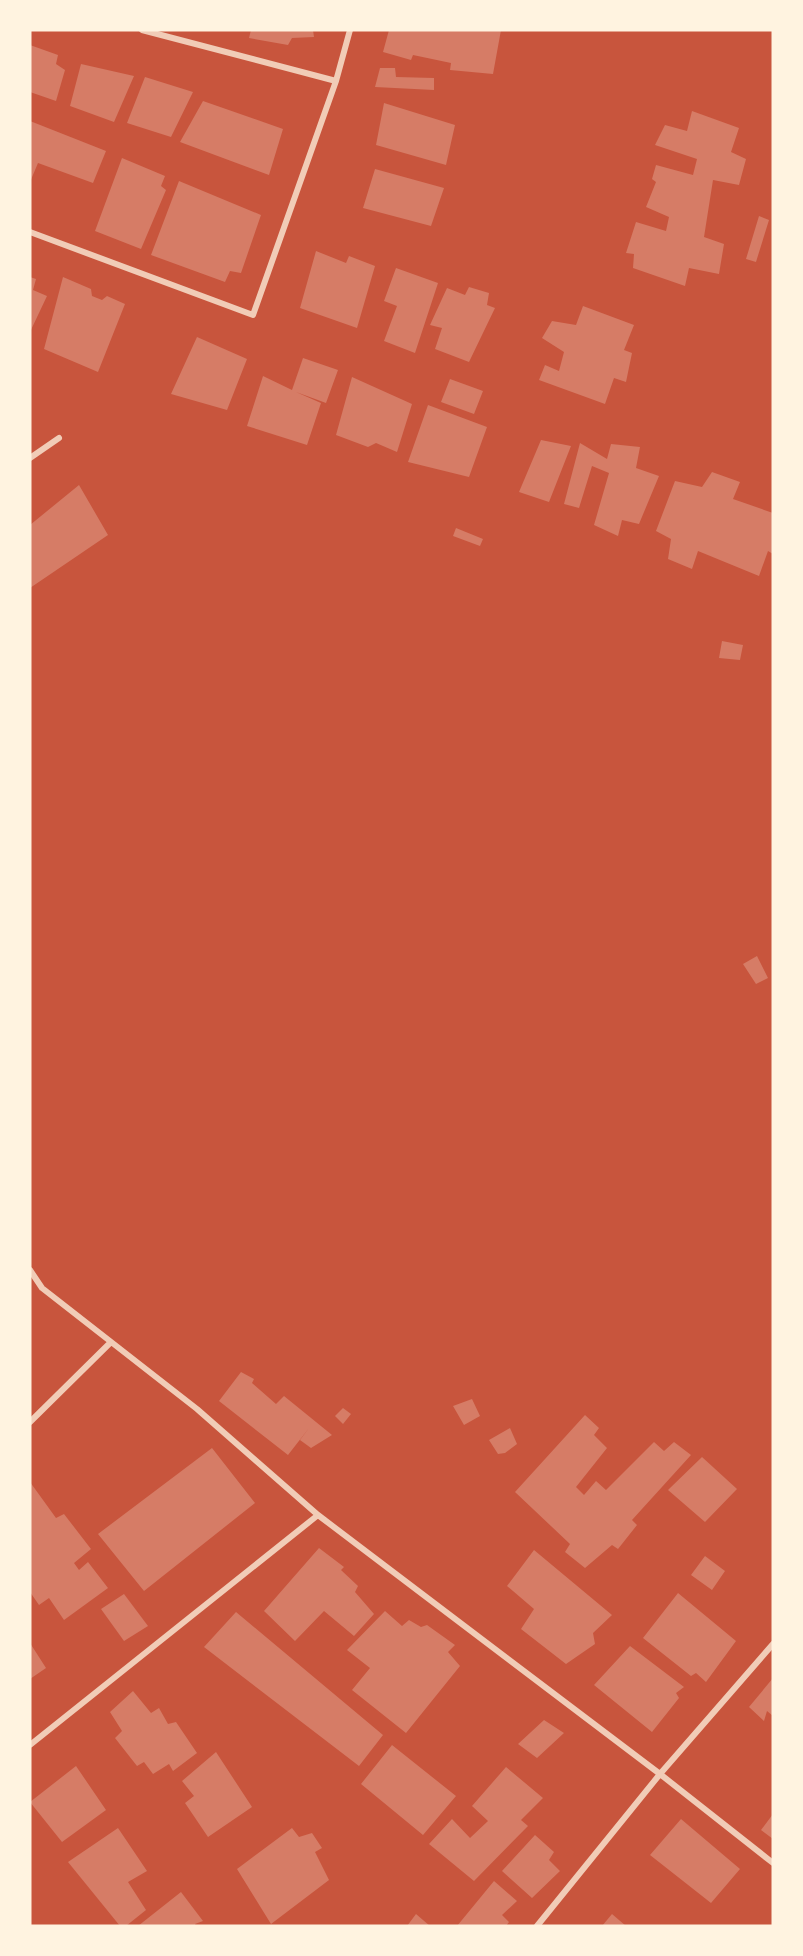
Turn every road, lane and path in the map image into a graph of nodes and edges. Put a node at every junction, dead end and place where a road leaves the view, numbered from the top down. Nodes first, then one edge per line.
1 (142, 30) edge
2 (350, 30) edge
3 (160, 32) edge
4 (336, 81) junction
5 (30, 232) edge
6 (59, 438) dead end
7 (30, 458) edge
8 (30, 1270) edge
9 (111, 1342) junction
10 (30, 1422) edge
11 (318, 1515) junction
12 (773, 1644) edge
13 (30, 1745) edge
14 (660, 1774) junction
15 (773, 1863) edge
16 (537, 1926) edge

1 - 3 street
2 - 4 street
3 - 4 street
4 - 5 street
6 - 7 street
8 - 9 street
9 - 10 street
9 - 11 street
11 - 13 street
11 - 14 street
12 - 14 street
14 - 15 street
14 - 16 street

